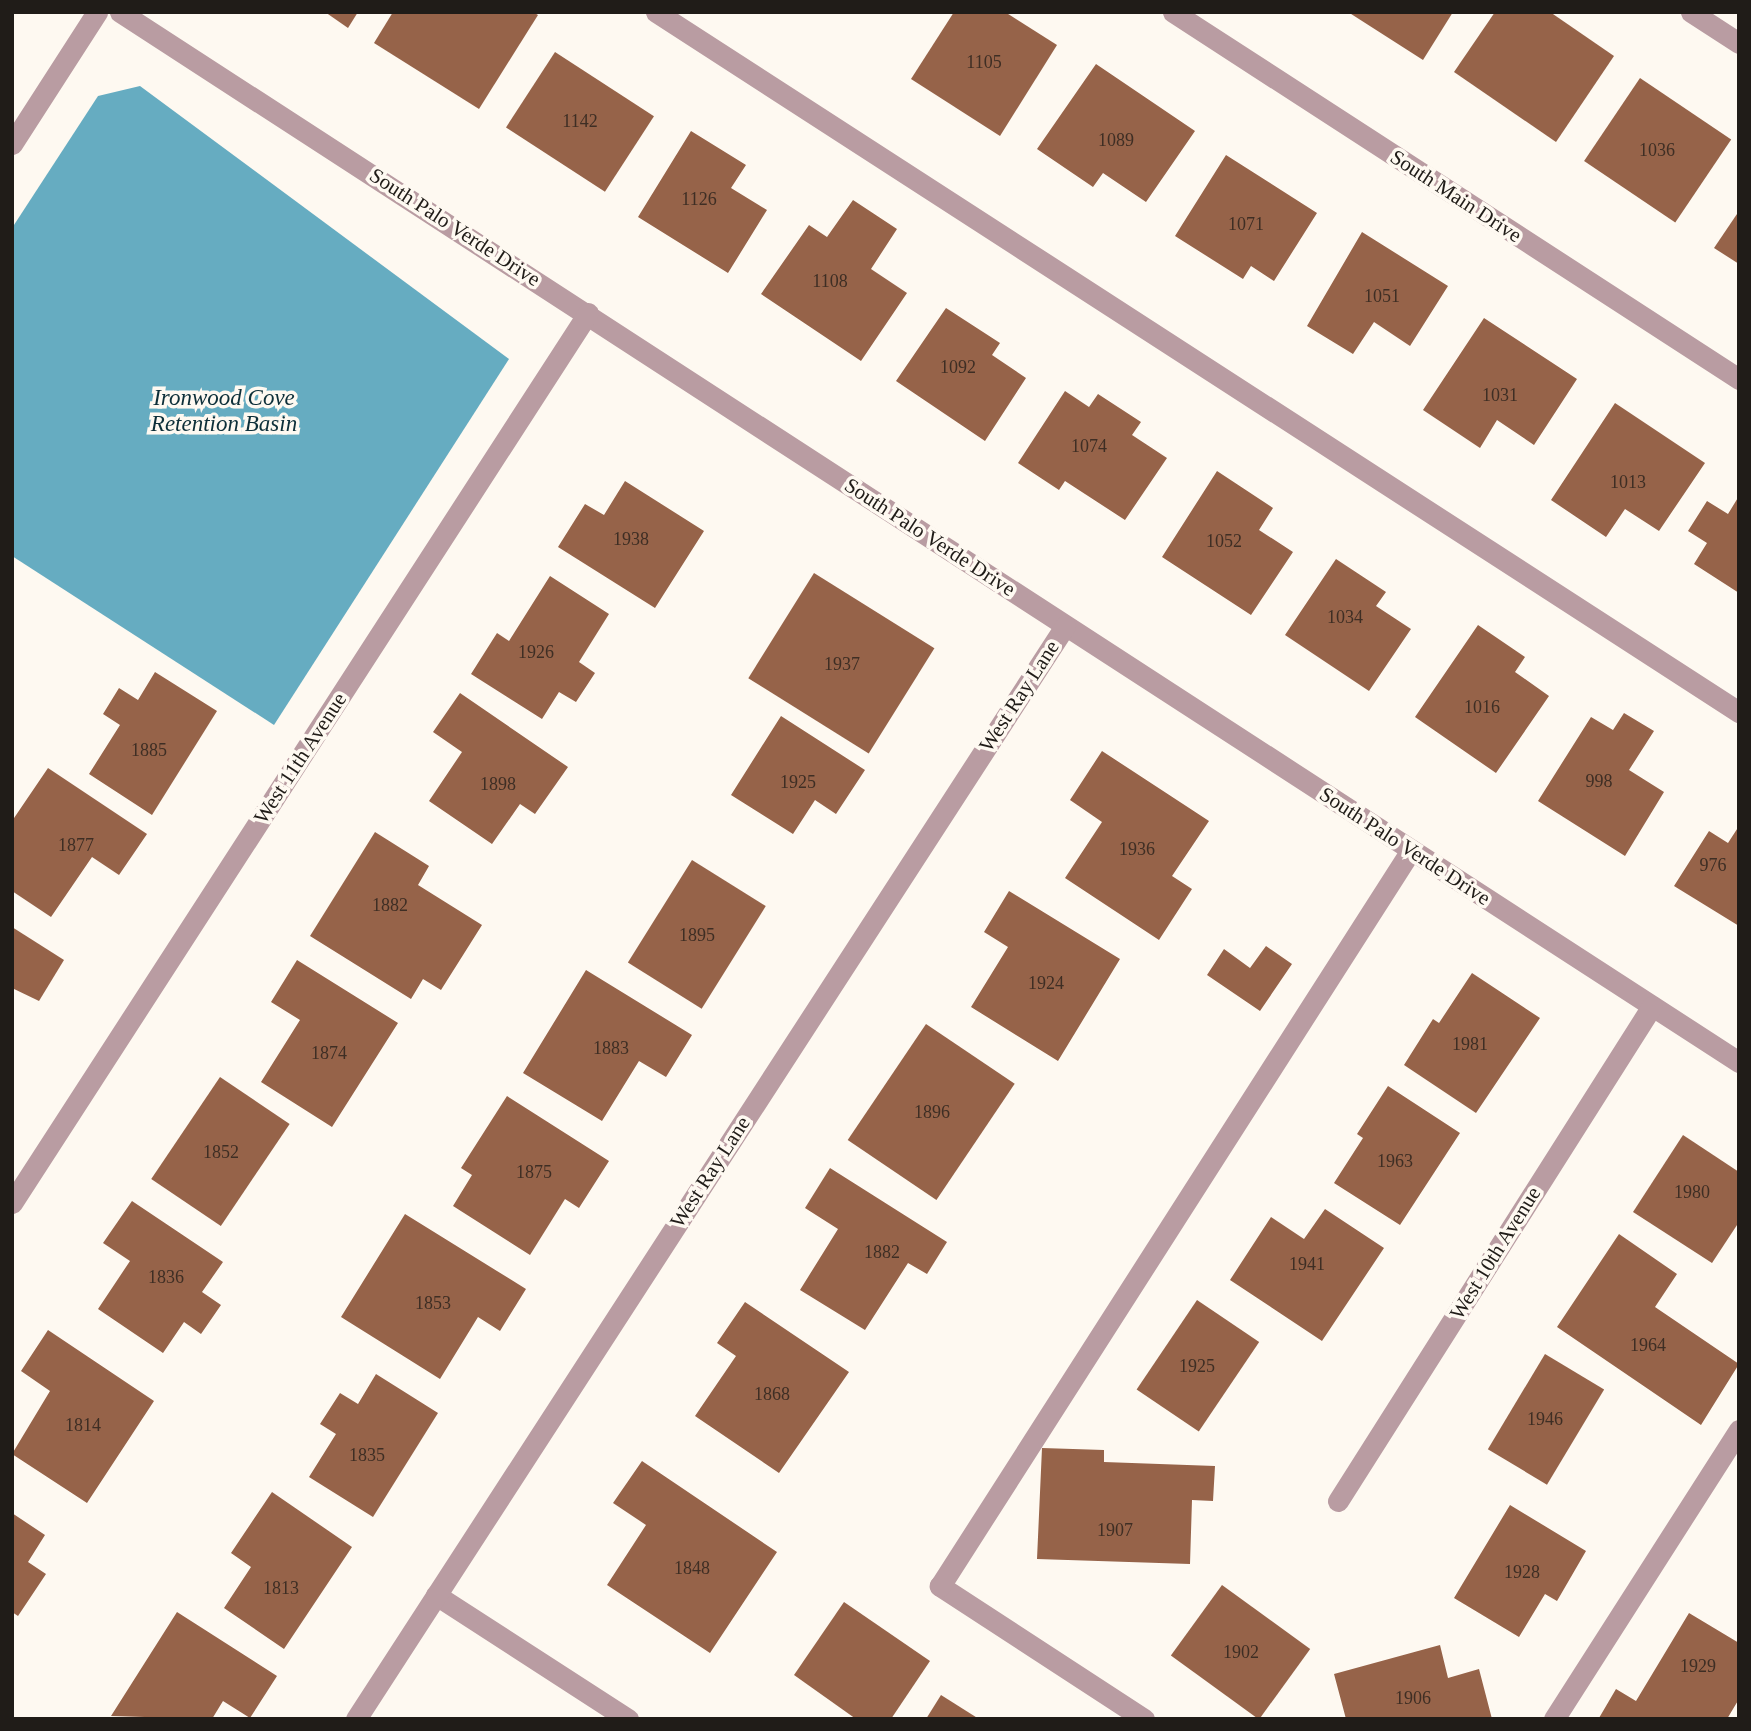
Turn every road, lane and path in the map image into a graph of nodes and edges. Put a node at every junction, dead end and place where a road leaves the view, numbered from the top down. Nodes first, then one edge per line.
1 (97, 12) edge
2 (120, 12) edge
3 (656, 12) edge
4 (1173, 12) edge
5 (1691, 12) edge
6 (1739, 43) edge
7 (12, 144) edge
8 (588, 313) junction
9 (1739, 379) edge
10 (1065, 626) junction
11 (1739, 712) edge
12 (1411, 850) junction
13 (1653, 1006) junction
14 (1739, 1062) edge
15 (12, 1203) edge
16 (1739, 1430) edge
17 (1338, 1501) dead end
18 (436, 1595) junction
19 (356, 1719) edge
20 (628, 1719) edge
21 (1144, 1719) edge
22 (1554, 1719) edge

1 - 7 street
2 - 8 street, South Palo Verde Drive
3 - 11 street
4 - 9 street, South Main Drive
5 - 6 street
8 - 10 street, South Palo Verde Drive
8 - 15 street, West 11th Avenue
10 - 12 street, South Palo Verde Drive
10 - 18 street, West Ray Lane
12 - 13 street, South Palo Verde Drive
12 - 21 street
13 - 14 street, South Palo Verde Drive
13 - 17 street, West 10th Avenue
16 - 22 street
18 - 19 street, West Ray Lane
18 - 20 street

